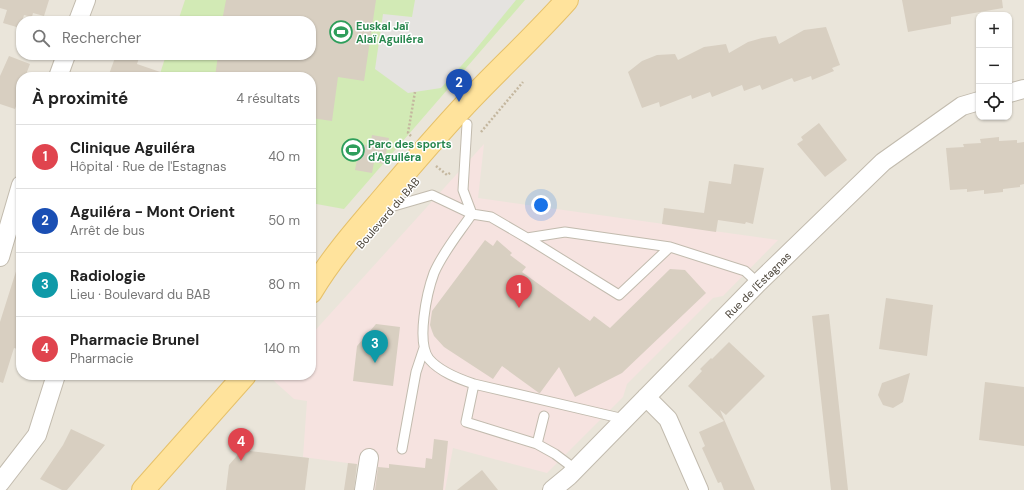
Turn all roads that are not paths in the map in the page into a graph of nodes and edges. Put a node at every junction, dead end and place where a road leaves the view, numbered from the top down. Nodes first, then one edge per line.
1 (86, 0) edge
2 (567, 0) edge
3 (80, 16) edge
4 (540, 31) junction
5 (64, 60) edge
6 (60, 72) edge
7 (1024, 89) edge
8 (1012, 92) edge
9 (976, 102) edge
10 (467, 124) junction
11 (16, 202) edge
12 (394, 206) junction
13 (472, 214) junction
14 (527, 238) junction
15 (670, 248) junction
16 (0, 257) edge
17 (316, 283) edge
18 (758, 283) junction
19 (316, 295) edge
20 (424, 348) junction
21 (54, 380) edge
22 (241, 380) edge
23 (474, 384) junction
24 (646, 397) junction
25 (544, 416) dead end
26 (624, 419) junction
27 (537, 444) junction
28 (402, 450) dead end
29 (369, 458) dead end
30 (575, 470) junction
31 (0, 483) edge
32 (143, 490) edge
33 (364, 490) edge
34 (552, 490) edge
35 (699, 490) edge

1 - 3 street
2 - 4 main road, Boulevard du BAB
4 - 10 main road, Boulevard du BAB
4 - 17 main road, Boulevard du BAB
5 - 6 street
7 - 8 street
9 - 18 street, Rue de l'Estagnas
10 - 12 main road, Boulevard du BAB
10 - 13 lane
11 - 16 street
12 - 13 lane
12 - 19 main road, Boulevard du BAB
13 - 14 lane
13 - 20 lane
14 - 15 lane
14 - 15 lane
15 - 18 lane
18 - 24 street, Rue de l'Estagnas
20 - 23 lane
20 - 28 lane
21 - 31 street
22 - 32 main road
23 - 26 lane
23 - 27 lane
24 - 26 street, Rue de l'Estagnas
24 - 35 street
25 - 27 lane
26 - 30 street, Rue de l'Estagnas
27 - 30 lane
29 - 33 street
30 - 34 street, Rue de l'Estagnas

